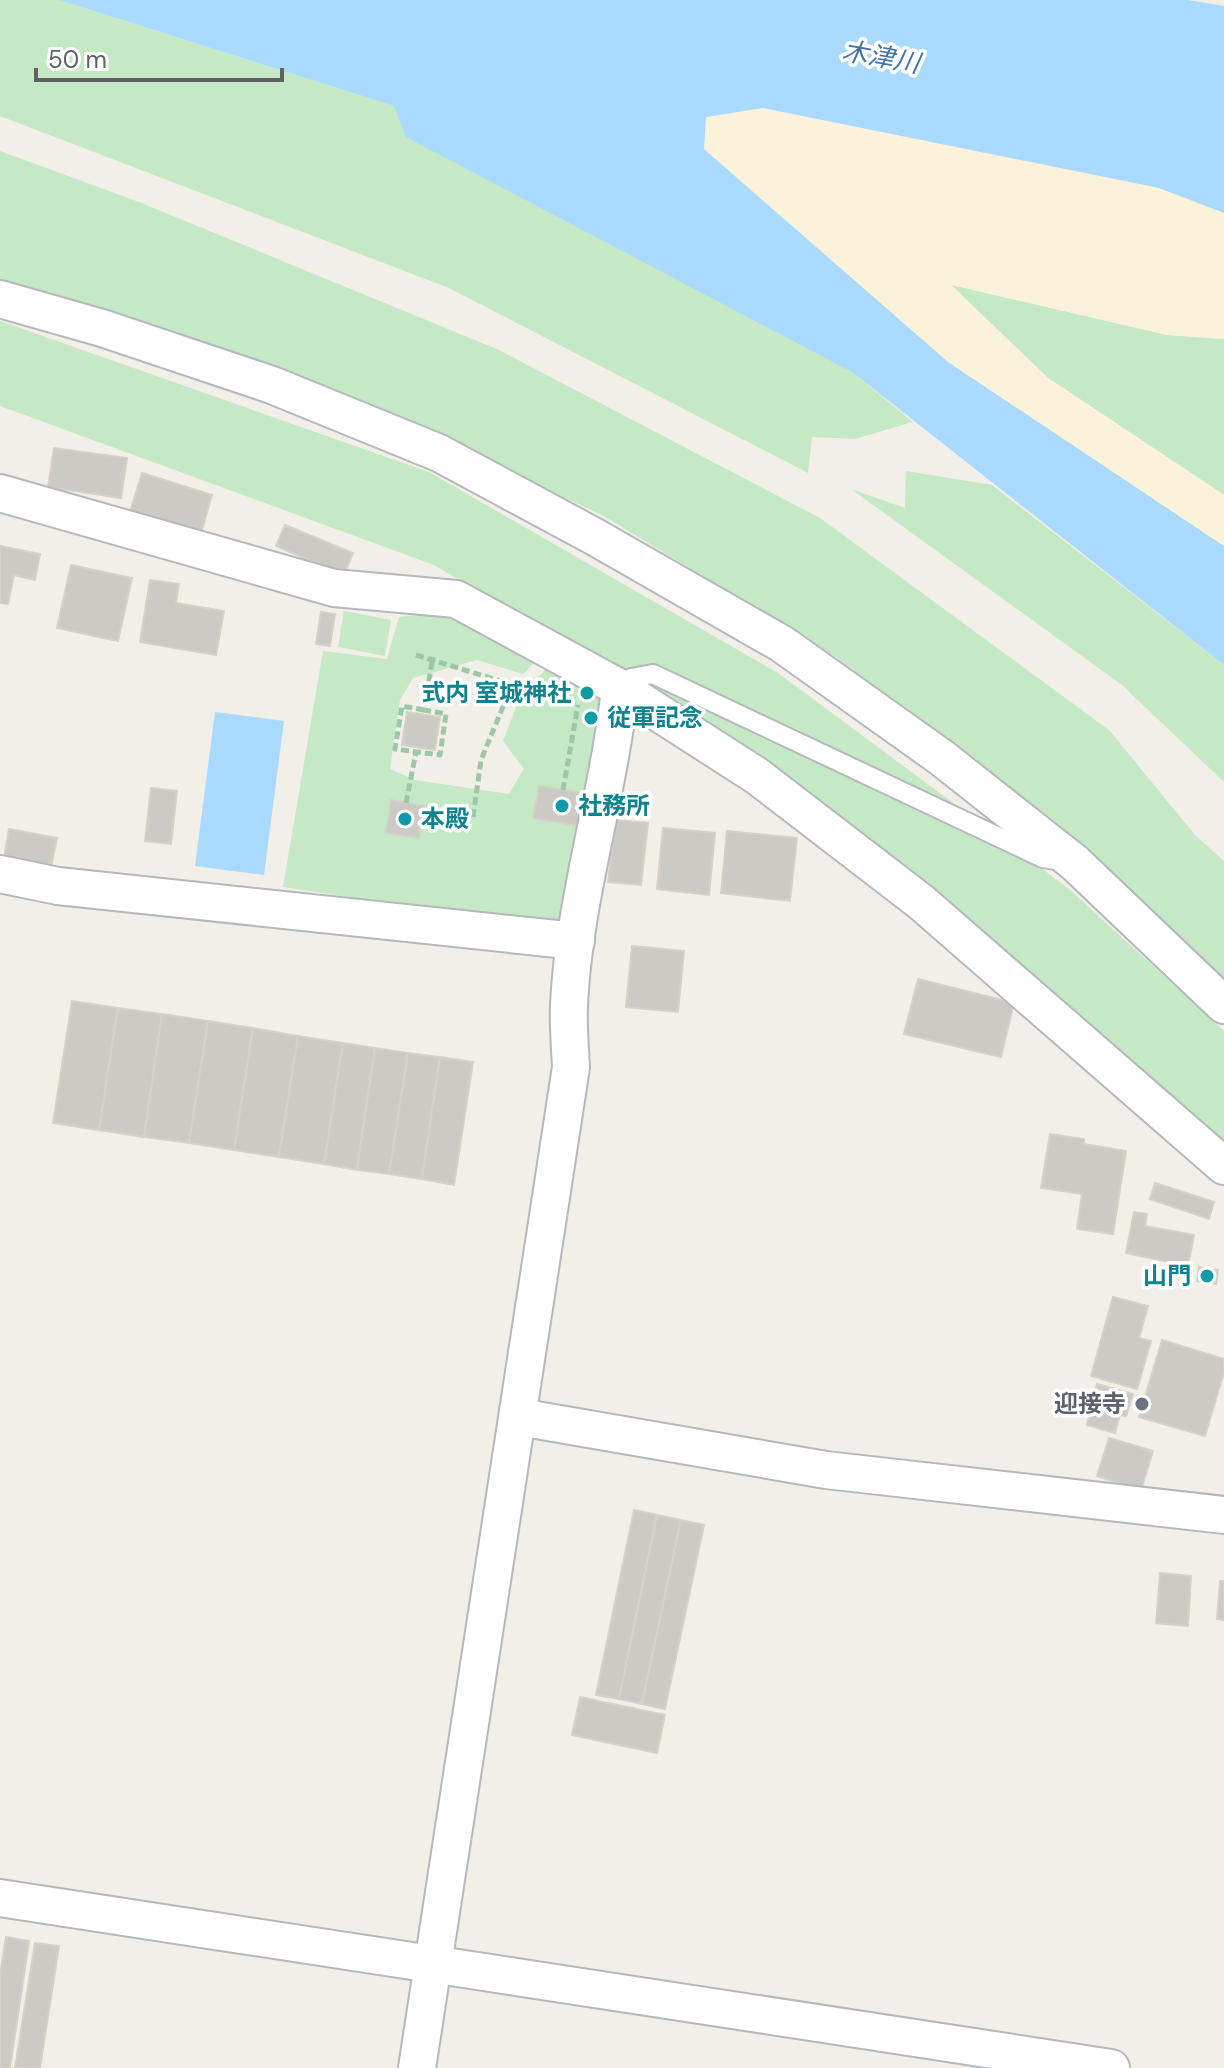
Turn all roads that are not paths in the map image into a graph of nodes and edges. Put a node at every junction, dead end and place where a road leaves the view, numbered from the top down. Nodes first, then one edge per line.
1 (0, 299) edge
2 (0, 493) edge
3 (619, 694) junction
4 (1075, 863) junction
5 (0, 874) edge
6 (576, 941) junction
7 (1224, 1005) edge
8 (1224, 1166) edge
9 (519, 1417) junction
10 (1224, 1515) edge
11 (0, 1898) edge
12 (434, 1964) junction
13 (417, 2068) edge
14 (1111, 2068) edge

1 - 4 street
2 - 3 street
3 - 4 lane
3 - 6 street
3 - 8 street
4 - 7 street
5 - 6 street
6 - 9 street
9 - 10 street
9 - 12 street
11 - 12 street
12 - 13 street
12 - 14 street

